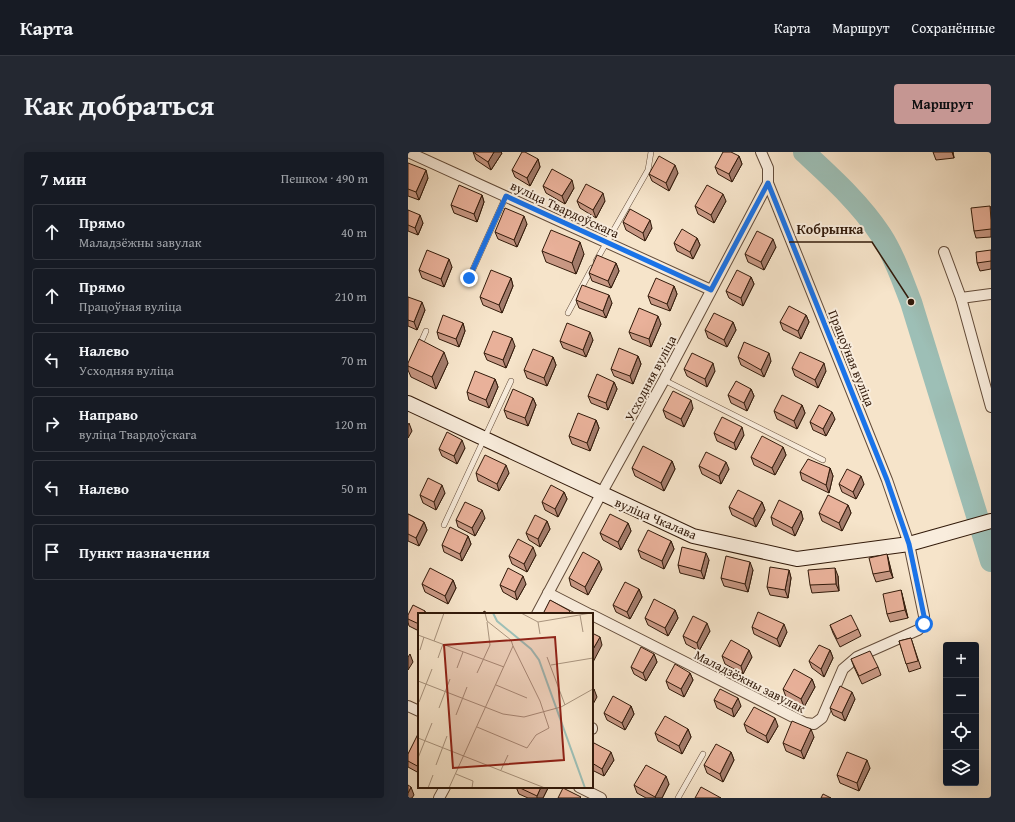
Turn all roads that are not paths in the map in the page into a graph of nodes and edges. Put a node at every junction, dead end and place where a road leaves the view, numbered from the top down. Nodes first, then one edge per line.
1 (408, 152) edge
2 (651, 152) edge
3 (761, 152) edge
4 (768, 183) junction
5 (506, 196) junction
6 (607, 242) junction
7 (944, 252) dead end
8 (469, 278) dead end
9 (711, 290) junction
10 (991, 294) edge
11 (961, 298) junction
12 (568, 312) dead end
13 (426, 331) dead end
14 (417, 351) edge
15 (664, 380) junction
16 (511, 381) dead end
17 (408, 403) edge
18 (991, 407) edge
19 (484, 439) junction
20 (823, 460) dead end
21 (601, 494) junction
22 (991, 521) edge
23 (444, 525) dead end
24 (909, 544) junction
25 (548, 593) junction
26 (538, 613) edge
27 (587, 613) edge
28 (593, 616) edge
29 (408, 706) edge
30 (418, 711) edge
31 (703, 754) dead end
32 (444, 788) edge
33 (581, 788) edge
34 (439, 798) edge
35 (601, 798) edge
36 (678, 798) edge

1 - 5 street, вуліца Твардоўскага
2 - 6 lane
3 - 4 street
4 - 9 street, Усходняя вуліца
4 - 24 street, Працоўная вуліца
5 - 6 street, вуліца Твардоўскага
5 - 8 lane
6 - 9 street, вуліца Твардоўскага
6 - 12 lane
7 - 11 street
9 - 15 street, Усходняя вуліца
10 - 11 street
11 - 18 street
13 - 14 lane
15 - 20 lane
15 - 21 street, Усходняя вуліца
16 - 19 lane
17 - 19 main road, вуліца Чкалава
19 - 21 main road, вуліца Чкалава
19 - 23 lane
21 - 24 main road, вуліца Чкалава
21 - 25 street, Усходняя вуліца
22 - 24 main road, вуліца Чкалава
24 - 28 street, Маладзёжны завулак
25 - 26 street, Усходняя вуліца
25 - 27 street, Маладзёжны завулак
29 - 30 street
31 - 36 lane
32 - 34 street
33 - 35 street

